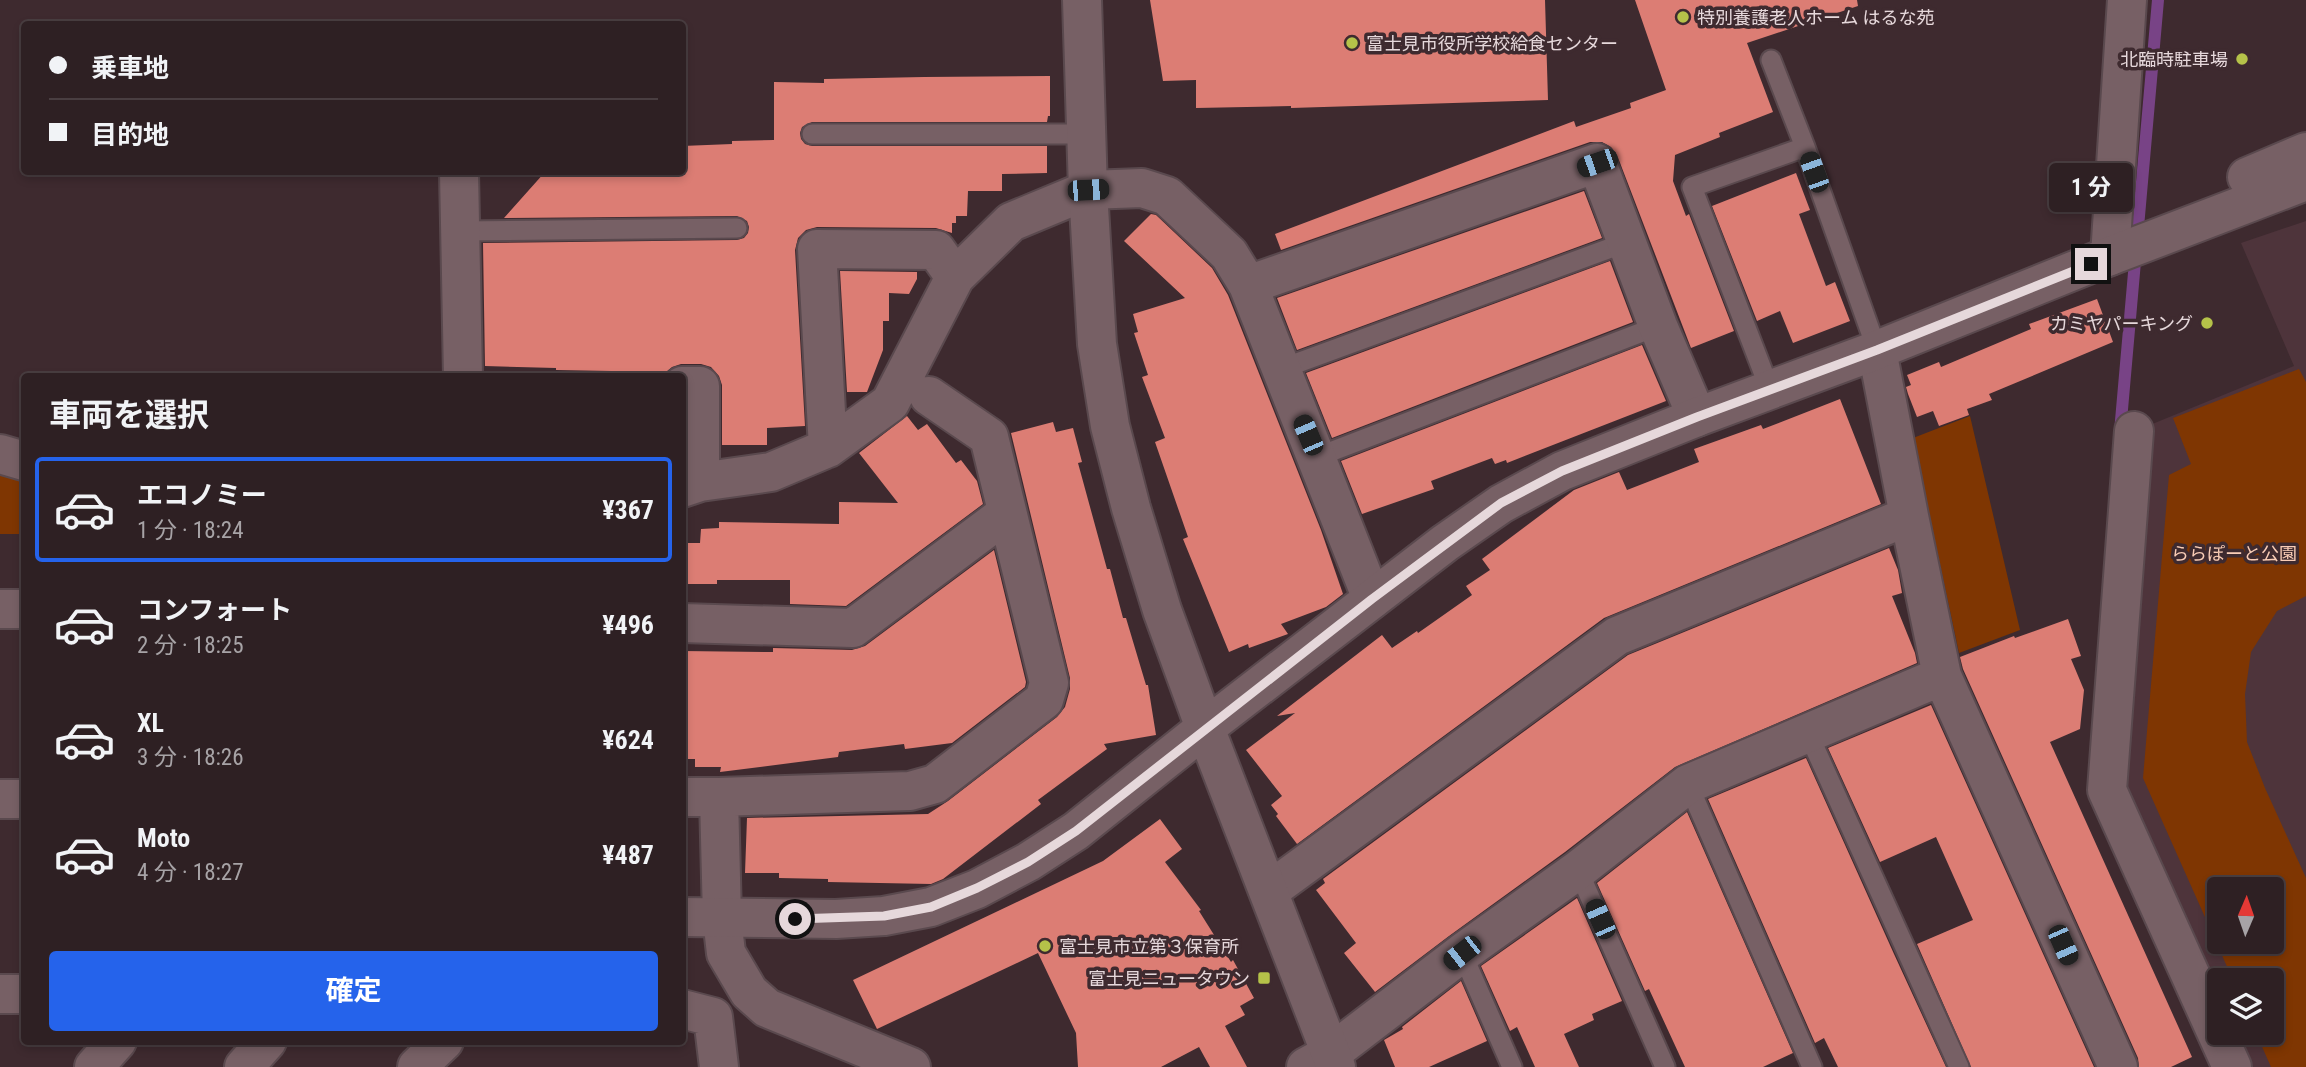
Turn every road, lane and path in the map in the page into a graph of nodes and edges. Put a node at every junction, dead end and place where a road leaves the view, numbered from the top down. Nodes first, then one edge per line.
1 (1083, 0) edge
2 (2127, 0) edge
3 (1771, 60) dead end
4 (812, 134) dead end
5 (1087, 134) junction
6 (1805, 147) junction
7 (2306, 152) edge
8 (459, 175) edge
9 (2306, 181) edge
10 (1088, 190) junction
11 (737, 228) dead end
12 (460, 231) junction
13 (1627, 242) junction
14 (2110, 256) junction
15 (956, 277) junction
16 (1248, 285) junction
17 (1658, 326) junction
18 (1877, 350) junction
19 (1280, 369) junction
20 (463, 373) edge
21 (686, 386) edge
22 (1770, 390) junction
23 (929, 396) dead end
24 (1697, 417) junction
25 (2134, 431) dead end
26 (828, 448) junction
27 (0, 454) edge
28 (1317, 457) junction
29 (21, 460) edge
30 (691, 485) edge
31 (1007, 513) junction
32 (1909, 516) junction
33 (1372, 599) junction
34 (0, 609) edge
35 (21, 609) edge
36 (686, 624) edge
37 (1942, 676) junction
38 (1205, 728) junction
39 (1808, 733) junction
40 (1688, 784) junction
41 (701, 797) edge
42 (0, 799) edge
43 (21, 799) edge
44 (1578, 870) junction
45 (1269, 891) junction
46 (686, 917) edge
47 (722, 918) junction
48 (1462, 953) junction
49 (749, 992) junction
50 (0, 994) edge
51 (21, 994) edge
52 (698, 1013) edge
53 (113, 1045) edge
54 (263, 1045) edge
55 (440, 1045) edge
56 (1324, 1063) edge
57 (94, 1067) edge
58 (244, 1067) edge
59 (417, 1067) edge
60 (719, 1067) edge
61 (911, 1067) edge
62 (1512, 1067) edge
63 (1665, 1067) edge
64 (1812, 1067) edge
65 (1959, 1067) edge
66 (2118, 1067) edge
67 (2232, 1067) edge

1 - 5 street
2 - 14 street
3 - 6 lane
4 - 5 lane
5 - 10 street
6 - 18 lane
6 - 22 lane
7 - 14 street
8 - 12 street
9 - 14 street
10 - 15 street
10 - 16 street
10 - 38 street
11 - 12 lane
12 - 20 street
13 - 16 street
13 - 17 street
13 - 19 lane
14 - 18 street
15 - 26 street
15 - 26 street
16 - 19 street
17 - 24 street
17 - 28 lane
18 - 22 street
18 - 32 street
19 - 28 street
21 - 30 street
22 - 24 street
23 - 31 street
24 - 33 street
25 - 67 street
26 - 30 street
27 - 29 street
28 - 33 street
31 - 36 street
31 - 41 street
32 - 37 street
32 - 45 street
33 - 38 street
34 - 35 street
37 - 39 street
37 - 66 street
38 - 45 street
38 - 47 street
39 - 40 street
39 - 65 lane
40 - 44 street
40 - 64 lane
41 - 47 street
42 - 43 street
44 - 48 street
44 - 63 lane
45 - 56 street
46 - 47 street
47 - 49 street
48 - 56 street
48 - 62 lane
49 - 52 street
49 - 61 street
50 - 51 street
52 - 60 street
53 - 57 street
54 - 58 street
55 - 59 street

